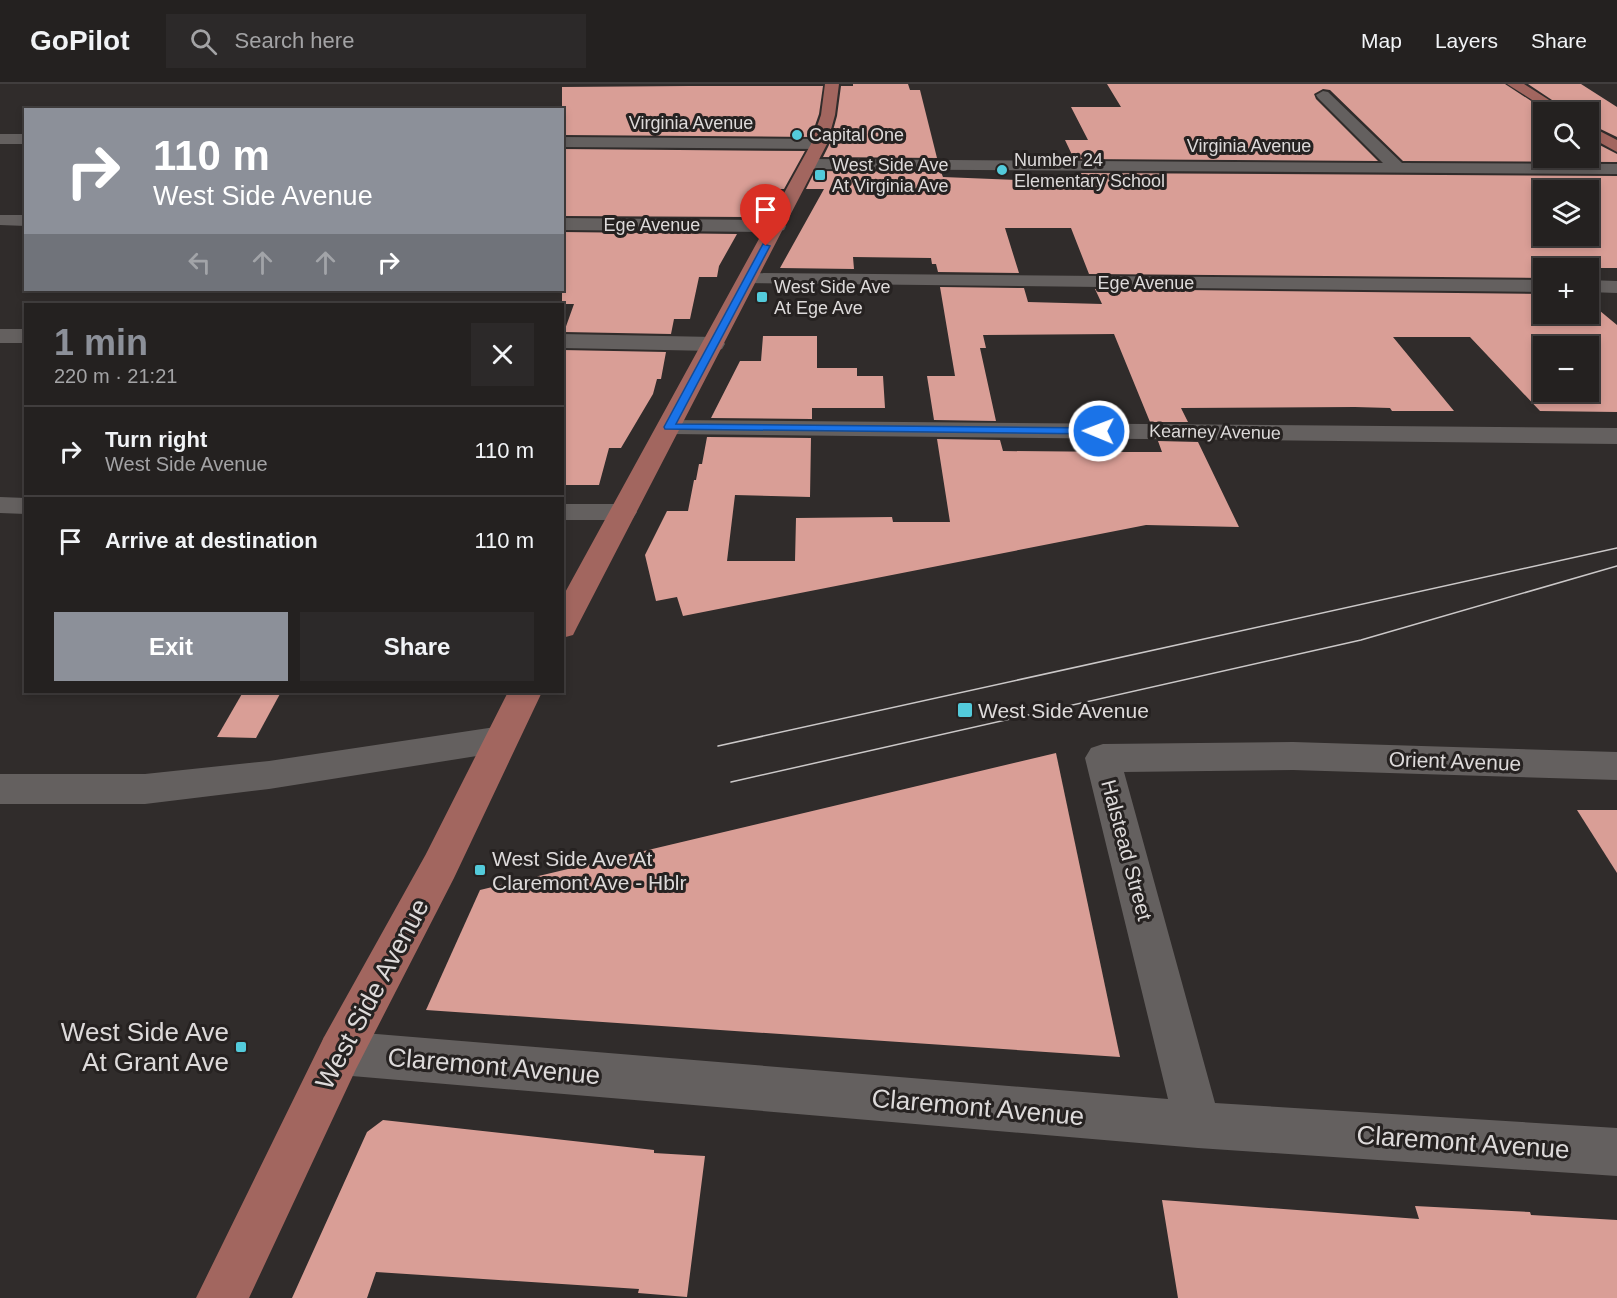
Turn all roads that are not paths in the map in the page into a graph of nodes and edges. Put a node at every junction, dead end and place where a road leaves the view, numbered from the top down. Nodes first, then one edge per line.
1 (832, 84) edge
2 (1514, 84) edge
3 (1323, 95) dead end
4 (1544, 102) edge
5 (1599, 136) edge
6 (0, 139) edge
7 (24, 139) edge
8 (564, 142) edge
9 (819, 144) junction
10 (1617, 147) edge
11 (808, 164) junction
12 (1397, 167) junction
13 (1617, 169) edge
14 (0, 220) edge
15 (24, 221) edge
16 (564, 224) edge
17 (777, 226) junction
18 (748, 279) junction
19 (1533, 286) edge
20 (1599, 286) edge
21 (1617, 287) edge
22 (0, 336) edge
23 (24, 336) edge
24 (564, 340) edge
25 (714, 344) junction
26 (669, 427) junction
27 (1617, 435) edge
28 (0, 506) edge
29 (24, 506) edge
30 (564, 512) edge
31 (623, 512) junction
32 (564, 623) edge
33 (525, 693) edge
34 (502, 739) junction
35 (1293, 756) joint
36 (1617, 766) edge
37 (0, 789) edge
38 (340, 1053) junction
39 (1198, 1125) junction
40 (1617, 1152) edge
41 (222, 1298) edge

1 - 9 main road
2 - 4 main road
3 - 12 street
5 - 10 main road
6 - 7 street
8 - 9 street, Virginia Avenue
9 - 11 main road
11 - 12 street, Virginia Avenue
11 - 17 main road
12 - 13 street, Virginia Avenue
14 - 15 street
16 - 17 street, Ege Avenue
17 - 18 main road
18 - 19 street, Ege Avenue
18 - 25 main road
20 - 21 street
22 - 23 street
24 - 25 street
25 - 26 main road
26 - 27 street, Kearney Avenue
26 - 31 main road
28 - 29 street
30 - 31 street
31 - 32 main road
33 - 34 main road, West Side Avenue
34 - 37 street
34 - 38 main road, West Side Avenue
35 - 36 street, Orient Avenue
35 - 39 street, Halstead Street
38 - 39 street, Claremont Avenue
38 - 41 main road, West Side Avenue
39 - 40 street, Claremont Avenue

